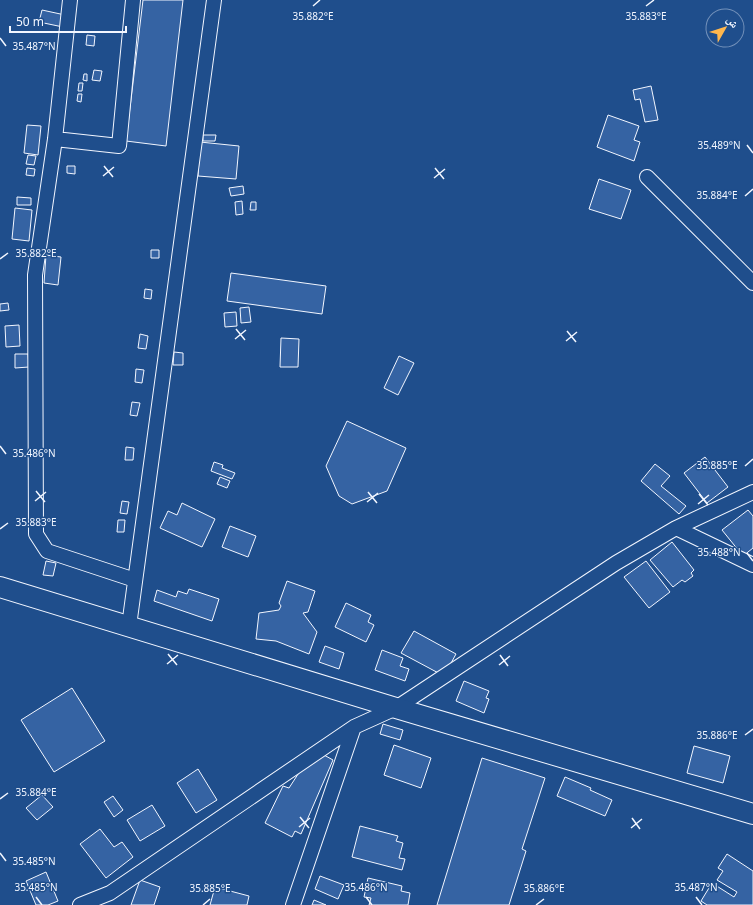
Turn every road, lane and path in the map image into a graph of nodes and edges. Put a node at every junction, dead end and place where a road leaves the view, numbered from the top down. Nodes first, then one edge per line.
1 (70, 0) edge
2 (133, 0) edge
3 (214, 0) edge
4 (56, 139) junction
5 (648, 177) dead end
6 (753, 283) edge
7 (753, 492) edge
8 (676, 528) junction
9 (753, 565) edge
10 (135, 580) junction
11 (0, 587) edge
12 (129, 626) junction
13 (396, 708) junction
14 (354, 726) junction
15 (753, 814) edge
16 (80, 905) edge
17 (293, 905) edge

1 - 4 street
2 - 4 street
3 - 10 street
4 - 10 street
5 - 6 street
7 - 8 street
8 - 9 street
8 - 13 street
10 - 12 street
11 - 12 main road
12 - 13 main road
13 - 14 street
13 - 15 main road
14 - 16 street
14 - 17 street

